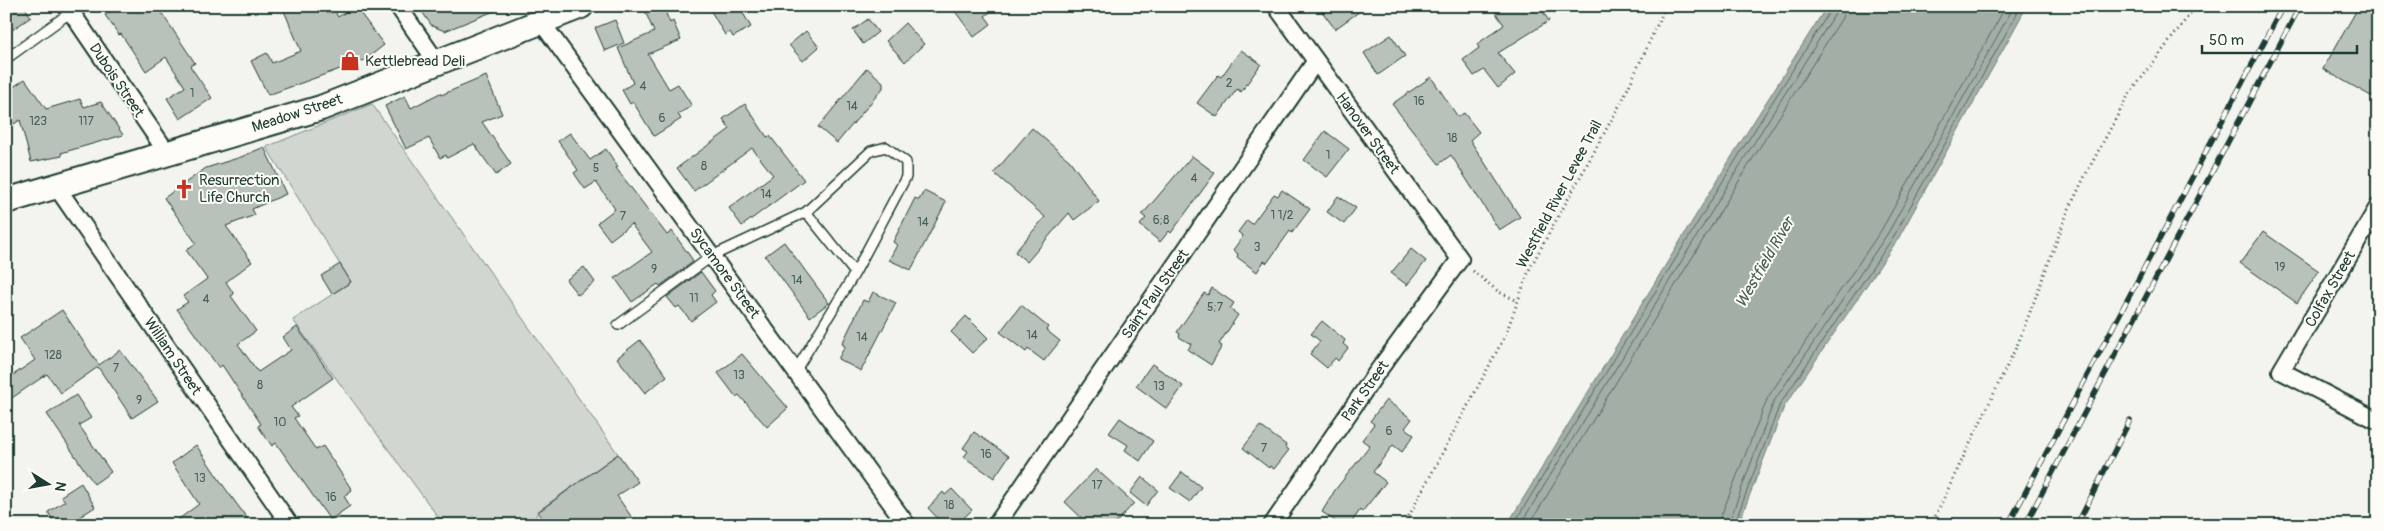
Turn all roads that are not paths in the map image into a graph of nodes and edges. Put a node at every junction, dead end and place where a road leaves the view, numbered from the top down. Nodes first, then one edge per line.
1 (398, 6) edge
2 (581, 6) edge
3 (1276, 6) edge
4 (69, 9) edge
5 (542, 23) junction
6 (6, 59) edge
7 (436, 61) junction
8 (1315, 62) junction
9 (168, 154) junction
10 (56, 186) junction
11 (6, 201) edge
12 (2378, 207) edge
13 (806, 212) junction
14 (712, 256) junction
15 (1460, 259) joint
16 (855, 273) junction
17 (618, 324) dead end
18 (796, 370) junction
19 (2378, 421) edge
20 (290, 525) edge
21 (907, 525) edge
22 (996, 525) edge
23 (1272, 525) edge

1 - 7 street
2 - 5 street, Meadow Street
3 - 8 street, Hanover Street
4 - 6 lane
4 - 9 street, Dubois Street
5 - 7 street, Meadow Street
5 - 14 street, Sycamore Street
7 - 9 street, Meadow Street
8 - 15 street, Hanover Street
8 - 22 street, Saint Paul Street
9 - 10 street, Meadow Street
10 - 11 street, Meadow Street
10 - 20 street, William Street
12 - 19 street, Colfax Street
13 - 14 lane
13 - 16 lane
13 - 16 lane
14 - 17 lane
14 - 18 street, Sycamore Street
15 - 23 street, Park Street
16 - 18 lane
18 - 21 street, Sycamore Street

